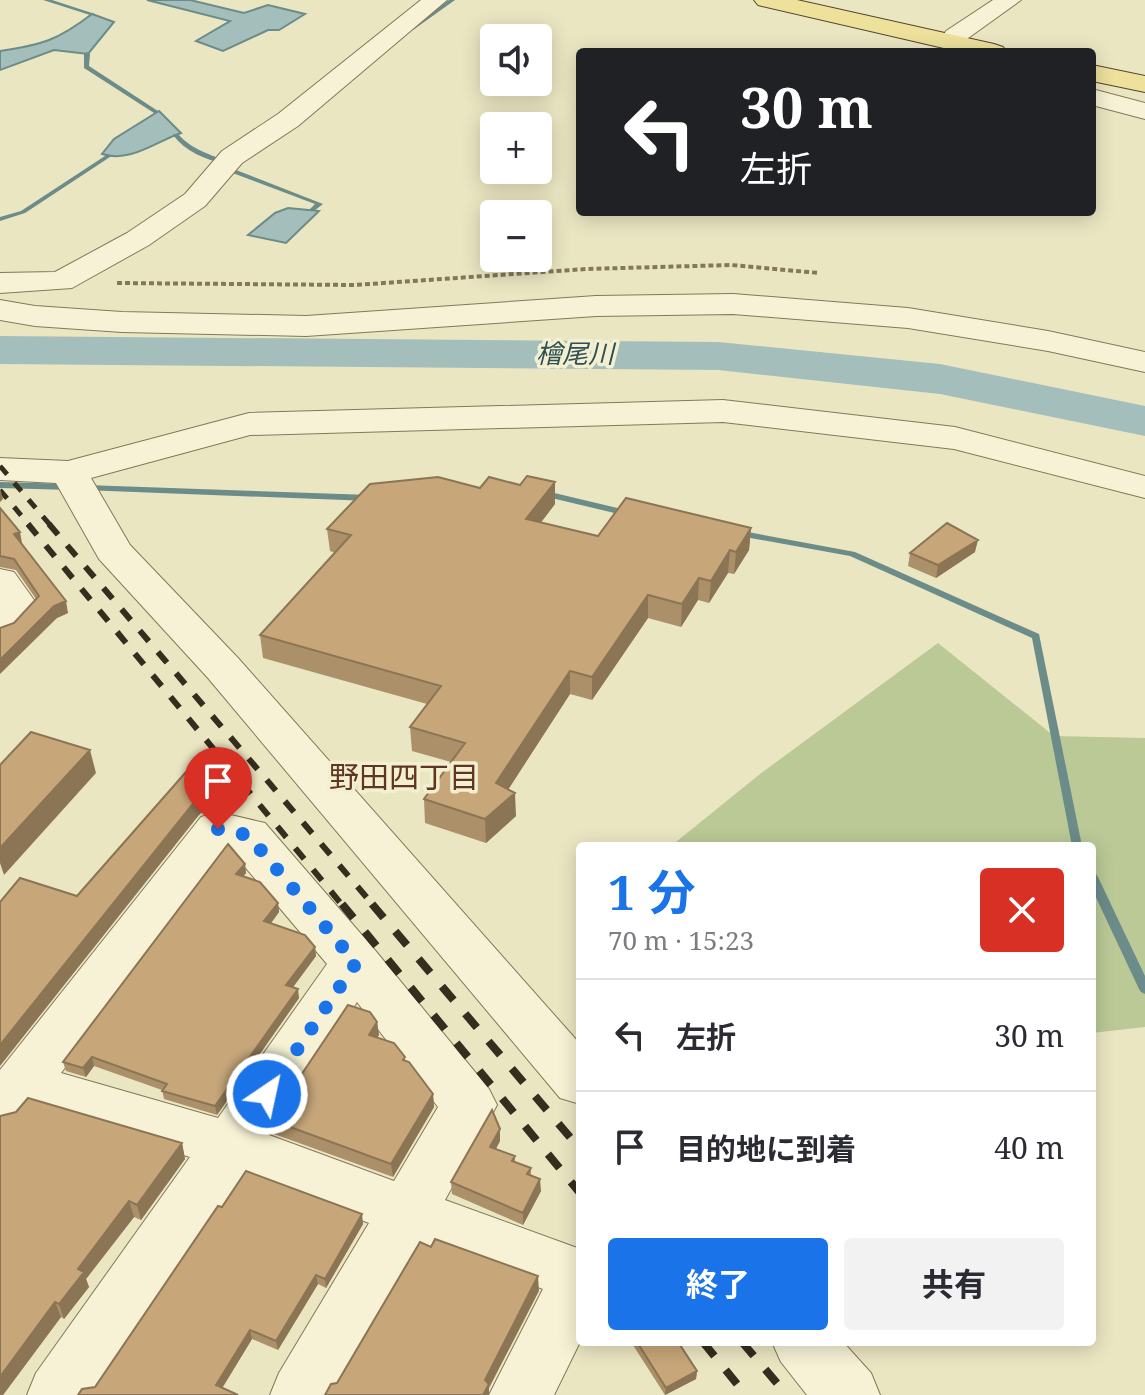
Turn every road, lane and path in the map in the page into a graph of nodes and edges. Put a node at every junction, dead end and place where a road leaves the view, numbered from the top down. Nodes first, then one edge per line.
1 (435, 0) edge
2 (766, 0) edge
3 (816, 0) edge
4 (1009, 0) edge
5 (945, 43) edge
6 (972, 48) edge
7 (985, 48) edge
8 (1096, 79) edge
9 (1145, 84) edge
10 (1145, 111) edge
11 (819, 273) dead end
12 (61, 281) junction
13 (0, 283) edge
14 (0, 310) edge
15 (1145, 362) edge
16 (0, 469) edge
17 (69, 472) junction
18 (1145, 487) edge
19 (0, 581) edge
20 (0, 624) edge
21 (356, 963) junction
22 (576, 1077) edge
23 (11, 1096) edge
24 (231, 1146) junction
25 (408, 1212) junction
26 (576, 1275) edge
27 (576, 1285) edge
28 (806, 1346) edge
29 (59, 1395) edge
30 (302, 1395) edge
31 (521, 1395) edge
32 (848, 1395) edge

1 - 12 street
2 - 5 main road
3 - 5 main road
4 - 5 street
5 - 6 main road
5 - 7 main road
8 - 9 main road
8 - 10 street
11 - 12 path
12 - 13 street
14 - 15 street
16 - 17 street
17 - 18 street
17 - 22 street
19 - 20 street
21 - 23 street
21 - 24 street
21 - 25 street
23 - 24 street
24 - 25 street
24 - 29 street
25 - 26 street
25 - 30 street
27 - 31 street
28 - 32 street

